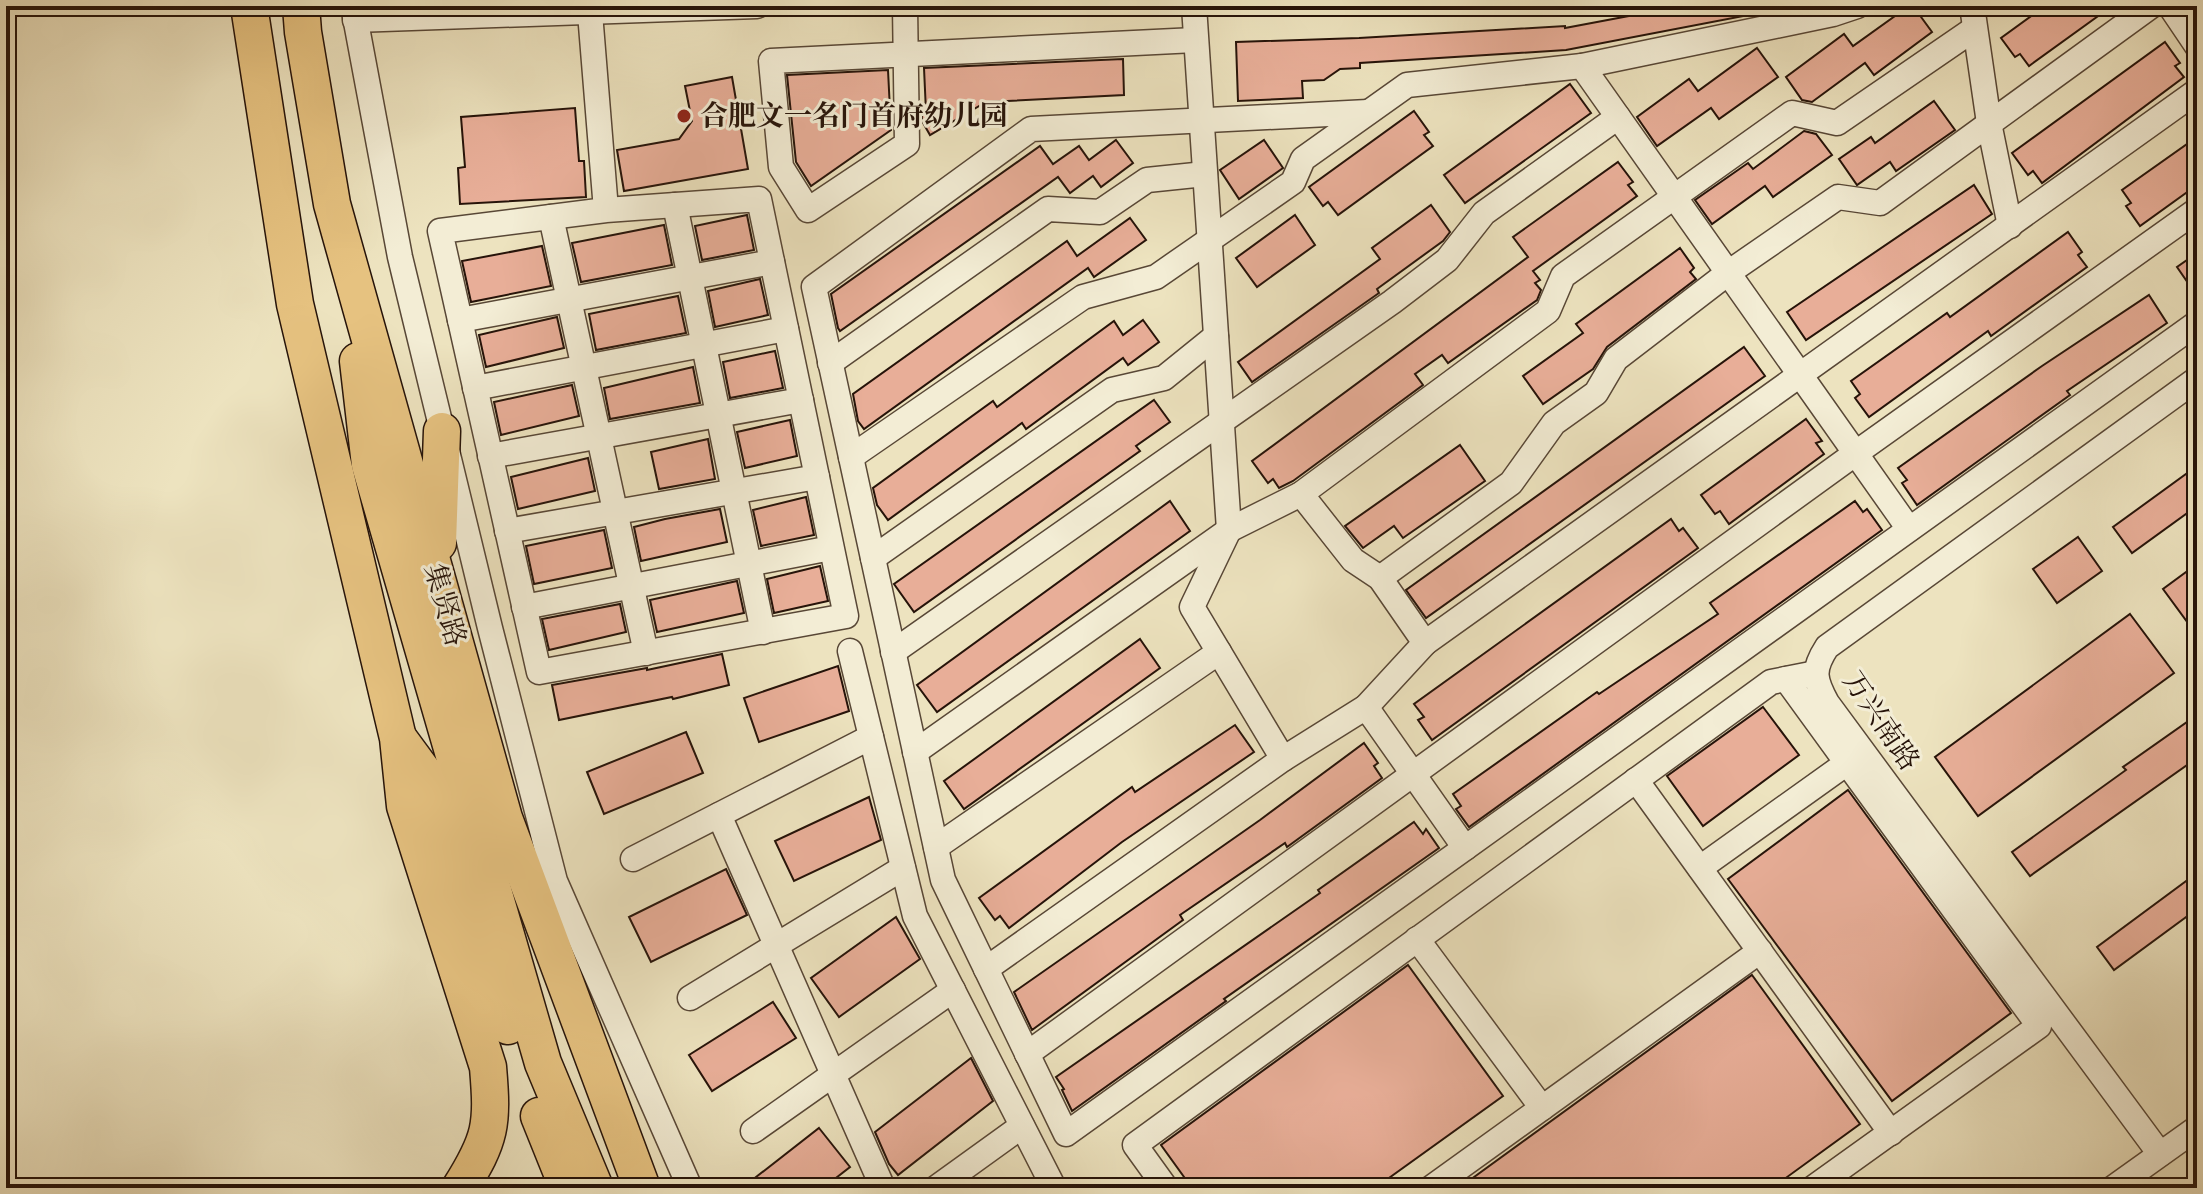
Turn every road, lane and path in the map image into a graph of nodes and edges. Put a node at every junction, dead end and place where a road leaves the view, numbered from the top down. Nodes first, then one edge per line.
1 (249, 6) edge
2 (301, 6) edge
3 (757, 6) edge
4 (905, 6) edge
5 (1194, 6) edge
6 (1857, 6) edge
7 (2151, 6) edge
8 (2170, 6) edge
9 (354, 13) edge
10 (590, 13) junction
11 (1973, 17) edge
12 (1195, 40) junction
13 (2197, 46) edge
14 (907, 53) junction
15 (1582, 66) junction
16 (2197, 91) edge
17 (1368, 112) junction
18 (1618, 117) junction
19 (1201, 118) junction
20 (1989, 123) junction
21 (1205, 174) junction
22 (1673, 195) junction
23 (675, 205) junction
24 (606, 210) junction
25 (2197, 210) edge
26 (551, 217) junction
27 (2010, 226) junction
28 (1210, 241) junction
29 (346, 251) junction
30 (772, 262) junction
31 (1728, 273) junction
32 (690, 277) junction
33 (569, 300) junction
34 (460, 320) junction
35 (2197, 323) edge
36 (786, 329) junction
37 (1216, 336) junction
38 (704, 345) junction
39 (830, 363) junction
40 (584, 368) junction
41 (1801, 376) junction
42 (2197, 379) edge
43 (475, 388) junction
44 (801, 400) junction
45 (718, 415) junction
46 (1222, 422) junction
47 (442, 431) junction
48 (599, 436) junction
49 (1856, 453) junction
50 (490, 456) junction
51 (851, 457) junction
52 (817, 477) junction
53 (734, 491) junction
54 (1301, 494) junction
55 (615, 512) junction
56 (1909, 529) junction
57 (1229, 530) junction
58 (507, 531) junction
59 (831, 548) junction
60 (873, 558) junction
61 (749, 564) junction
62 (437, 576) junction
63 (1380, 578) junction
64 (631, 585) junction
65 (524, 607) junction
66 (763, 632) junction
67 (1425, 643) junction
68 (850, 651) dead end
69 (893, 652) junction
70 (1219, 652) junction
71 (646, 653) junction
72 (1816, 673) junction
73 (1786, 679) junction
74 (1366, 707) junction
75 (871, 737) junction
76 (398, 738) junction
77 (915, 752) junction
78 (1283, 759) junction
79 (1847, 763) junction
80 (1414, 775) junction
81 (1636, 780) junction
82 (719, 815) junction
83 (936, 847) junction
84 (1465, 848) junction
85 (633, 859) dead end
86 (903, 868) junction
87 (1700, 868) junction
88 (1417, 939) junction
89 (776, 946) junction
90 (1760, 951) junction
91 (986, 969) junction
92 (953, 990) junction
93 (690, 998) dead end
94 (1027, 1054) junction
95 (534, 1071) junction
96 (833, 1075) junction
97 (1542, 1108) junction
98 (1022, 1126) junction
99 (2197, 1128) edge
100 (753, 1131) dead end
101 (1891, 1133) junction
102 (2160, 1154) junction
103 (460, 1188) edge
104 (568, 1188) edge
105 (595, 1188) edge
106 (642, 1188) edge
107 (690, 1188) edge
108 (883, 1188) edge
109 (936, 1188) edge
110 (1054, 1188) edge
111 (1166, 1188) edge
112 (1431, 1188) edge
113 (1813, 1188) edge
114 (2113, 1188) edge

1 - 76 highway
2 - 29 highway, 集贤路
3 - 10 street
4 - 14 street
5 - 12 street
6 - 15 street
7 - 20 street
8 - 13 street
9 - 10 street
9 - 47 street
10 - 24 street
11 - 20 street
11 - 22 street
12 - 14 street
12 - 19 street
14 - 14 street
15 - 17 street
15 - 18 street
16 - 27 street
17 - 19 street
17 - 28 street
18 - 22 street
18 - 46 street
19 - 21 street
19 - 39 street
20 - 27 street
20 - 31 street
21 - 28 street
21 - 39 street
22 - 31 street
22 - 54 street
23 - 24 street
23 - 30 street
23 - 32 street
24 - 26 street
25 - 49 street
26 - 33 street
26 - 34 street
27 - 41 street
28 - 37 street
28 - 51 street
29 - 62 highway, 集贤路
29 - 95 highway
30 - 32 street
30 - 36 street
31 - 41 street
31 - 63 street
32 - 33 street
32 - 38 street
33 - 34 street
33 - 40 street
34 - 43 street
35 - 56 street
36 - 38 street
36 - 44 street
37 - 46 street
37 - 60 street
38 - 40 street
38 - 45 street
39 - 51 street
40 - 43 street
40 - 48 street
41 - 49 street
41 - 67 street
42 - 72 street, 万兴南路
43 - 50 street
44 - 45 street
44 - 52 street
45 - 48 street
45 - 53 street
46 - 57 street
46 - 69 street
47 - 62 highway
47 - 107 street
48 - 50 street
48 - 55 street
49 - 56 street
49 - 80 street
50 - 58 street
51 - 60 street
52 - 53 street
52 - 59 street
53 - 55 street
53 - 61 street
54 - 57 street
54 - 63 street
55 - 58 street
55 - 64 street
56 - 84 street
57 - 70 street
57 - 77 street
58 - 65 street
59 - 61 street
59 - 66 street
60 - 69 street
61 - 64 street
61 - 66 street
62 - 106 highway, 集贤路
63 - 67 street
64 - 65 street
64 - 71 street
65 - 71 street
66 - 71 street
67 - 74 street
68 - 75 street
69 - 77 street
70 - 78 street
70 - 83 street
72 - 73 street
72 - 102 street, 万兴南路
73 - 79 street
73 - 81 street
74 - 78 street
74 - 80 street
75 - 82 street
75 - 86 street
76 - 95 highway
76 - 103 highway
77 - 83 street
78 - 91 street
79 - 87 street
79 - 101 street
80 - 84 street
80 - 94 street
81 - 87 street
81 - 88 street
82 - 85 street
82 - 89 street
83 - 91 street
84 - 94 street
86 - 89 street
86 - 92 street
87 - 90 street
88 - 97 street
88 - 111 street
89 - 93 street
89 - 96 street
90 - 97 street
90 - 101 street
91 - 94 street
92 - 96 street
92 - 98 street
95 - 104 highway
95 - 105 highway
96 - 100 street
96 - 108 street
97 - 112 street
98 - 109 street
98 - 110 street
99 - 102 street
101 - 113 street
102 - 114 street

